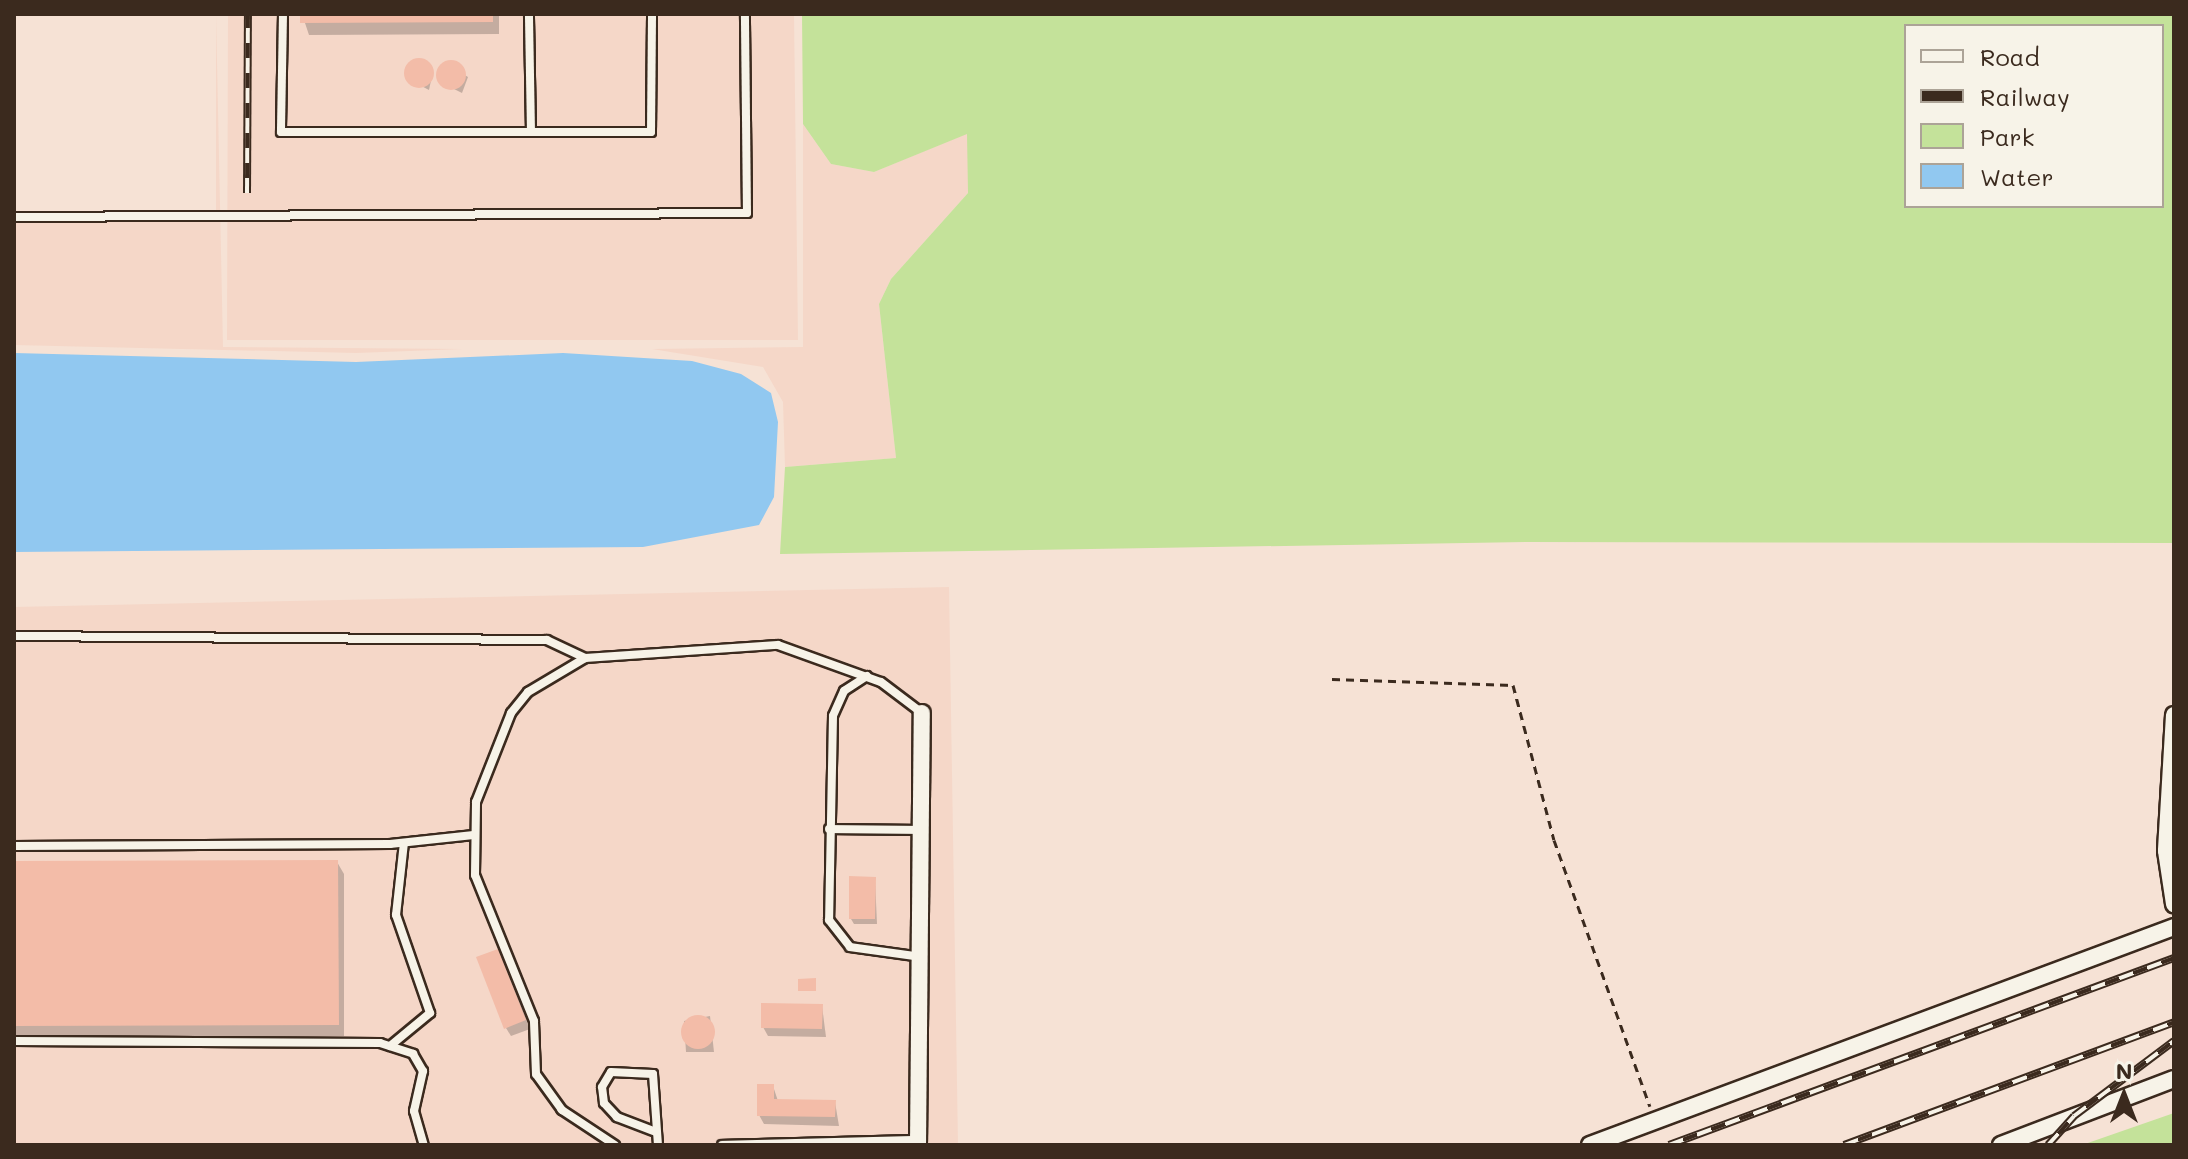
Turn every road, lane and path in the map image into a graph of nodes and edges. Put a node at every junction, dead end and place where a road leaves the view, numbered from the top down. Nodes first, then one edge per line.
1 (283, 14) edge
2 (529, 14) edge
3 (652, 14) edge
4 (745, 14) edge
5 (531, 132) junction
6 (14, 217) edge
7 (14, 636) edge
8 (585, 658) junction
9 (867, 676) junction
10 (1332, 679) dead end
11 (922, 713) joint
12 (2174, 715) edge
13 (829, 829) junction
14 (922, 830) junction
15 (474, 835) junction
16 (404, 843) junction
17 (14, 846) edge
18 (2174, 904) edge
19 (2174, 927) edge
20 (922, 958) junction
21 (14, 1041) edge
22 (390, 1046) junction
23 (2174, 1079) edge
24 (1655, 1121) junction
25 (656, 1132) junction
26 (918, 1143) edge
27 (424, 1145) edge
28 (615, 1145) edge
29 (658, 1145) edge
30 (722, 1145) edge
31 (1590, 1145) edge
32 (2001, 1145) edge

1 - 5 lane
2 - 5 lane
3 - 5 lane
4 - 6 lane
7 - 8 lane
8 - 9 lane
8 - 15 lane
9 - 11 lane
9 - 13 lane
10 - 24 path
11 - 14 street
12 - 18 street
13 - 14 lane
13 - 20 lane
14 - 20 street
15 - 16 lane
15 - 28 lane
16 - 17 lane
16 - 22 lane
19 - 24 street
20 - 26 street
21 - 22 lane
22 - 27 lane
23 - 32 street
24 - 31 street
25 - 25 lane
25 - 29 lane
26 - 30 lane

